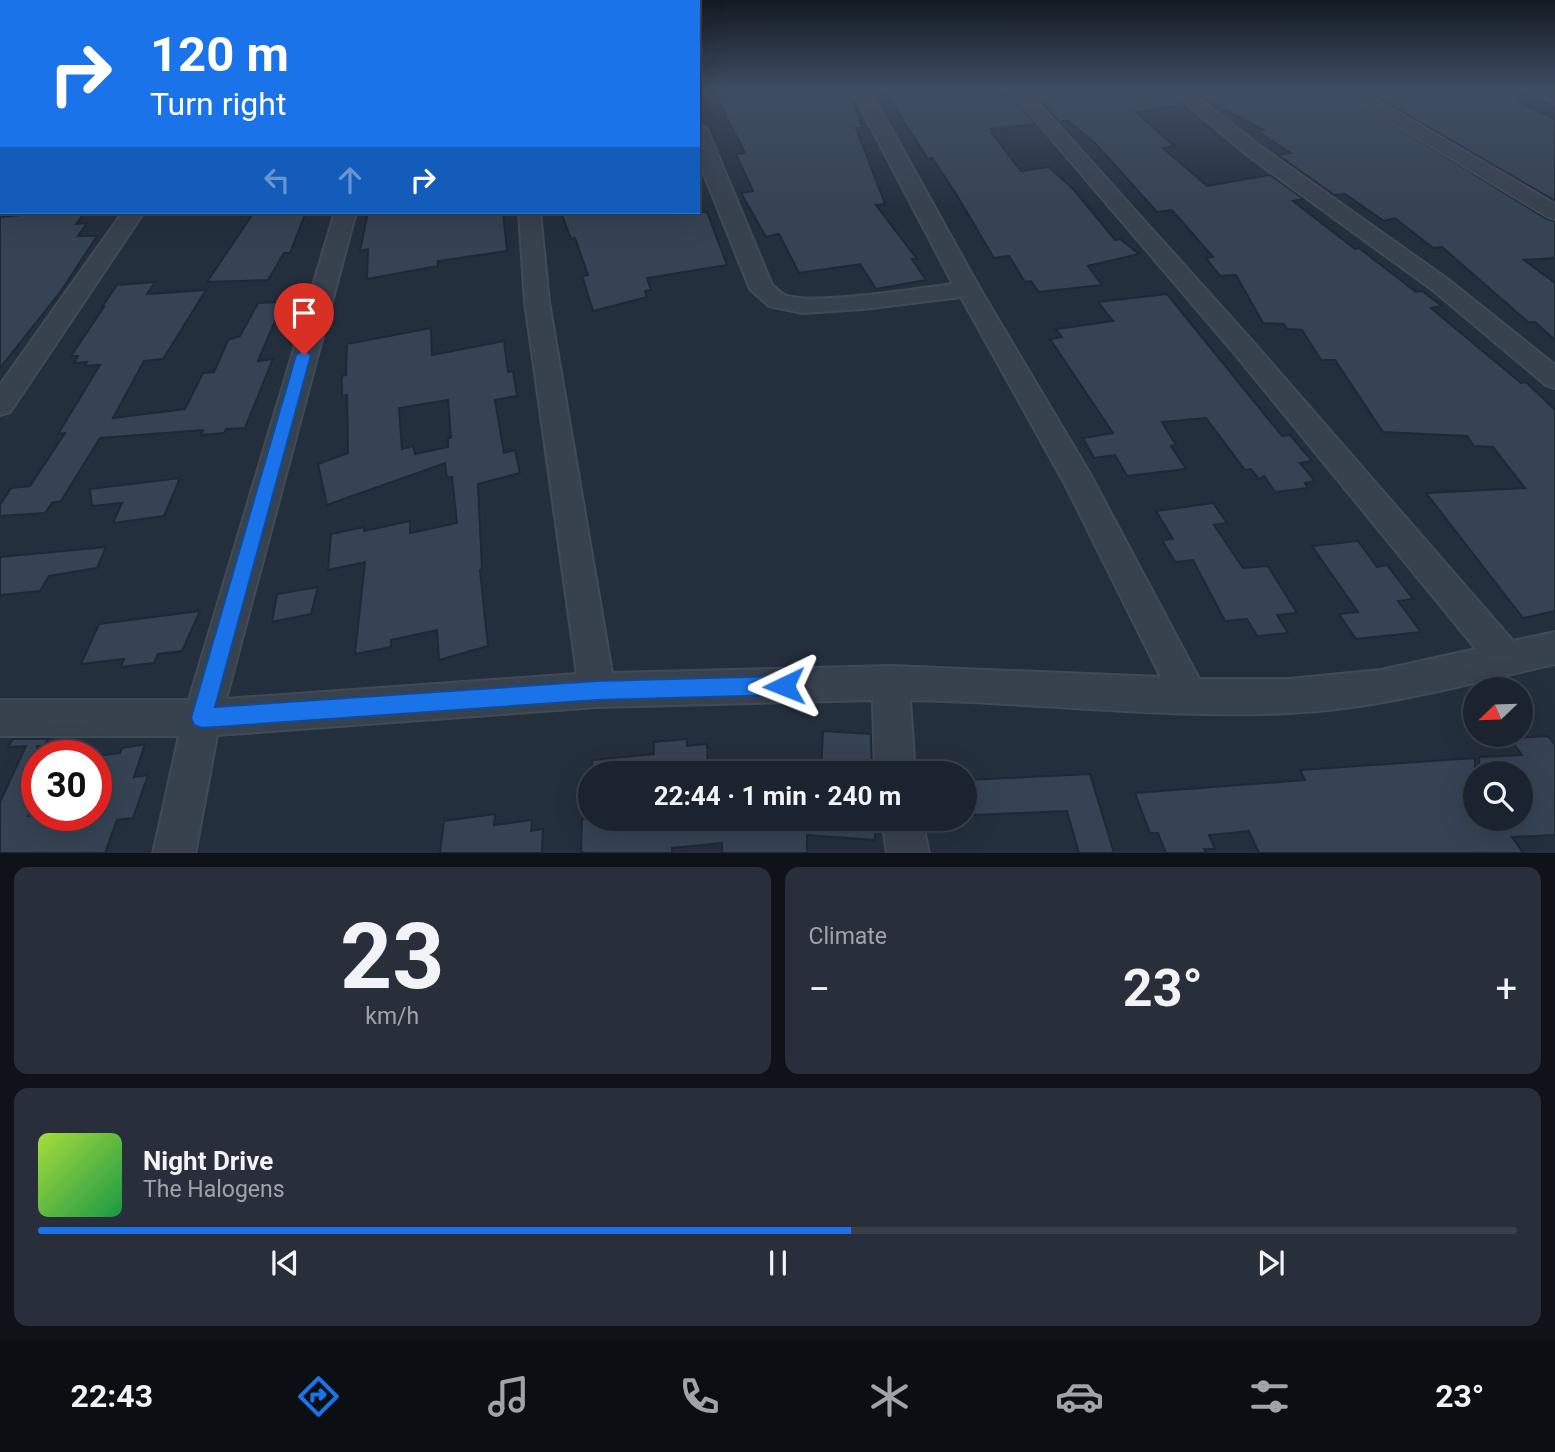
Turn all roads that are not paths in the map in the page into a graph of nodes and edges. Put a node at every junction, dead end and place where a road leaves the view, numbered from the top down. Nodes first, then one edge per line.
1 (881, 129) edge
2 (1052, 129) edge
3 (1227, 129) edge
4 (1413, 129) edge
5 (700, 134) edge
6 (1555, 213) edge
7 (133, 214) edge
8 (344, 214) edge
9 (529, 214) edge
10 (968, 289) junction
11 (1555, 379) edge
12 (0, 405) edge
13 (1555, 648) edge
14 (1506, 659) junction
15 (891, 683) junction
16 (597, 690) junction
17 (1189, 696) junction
18 (0, 718) edge
19 (202, 718) junction
20 (894, 761) edge
21 (904, 831) edge
22 (174, 853) edge
23 (908, 853) edge

1 - 10 street
2 - 14 street
3 - 11 street
4 - 6 street
5 - 10 street
7 - 12 street
8 - 19 street
9 - 16 street
10 - 17 street
13 - 14 street
14 - 17 street
15 - 16 street
15 - 17 street
15 - 20 street
16 - 19 street
18 - 19 street
19 - 22 street
21 - 23 street

